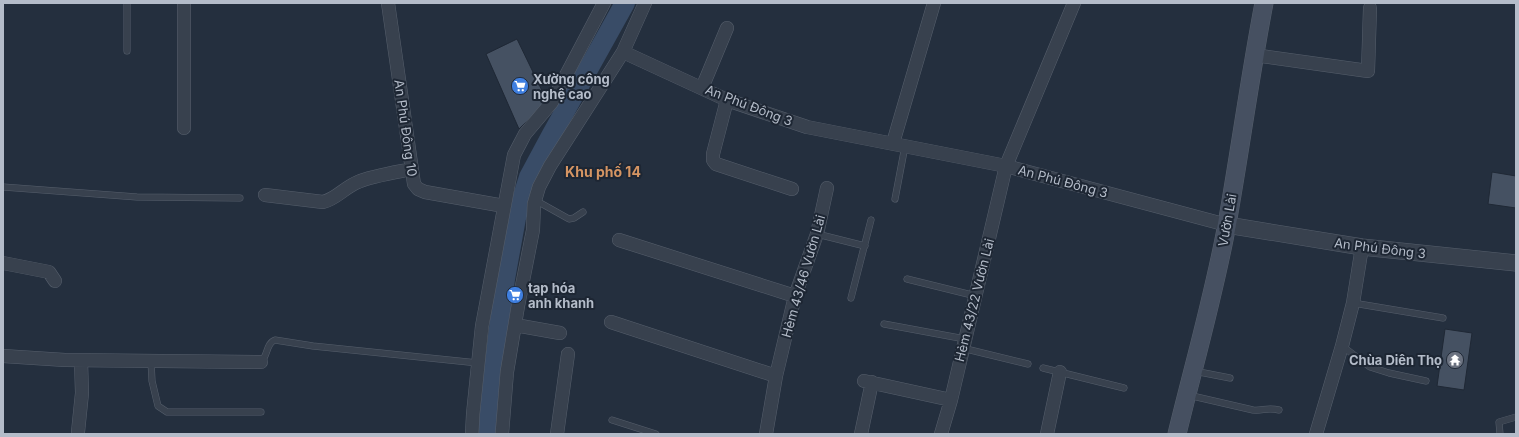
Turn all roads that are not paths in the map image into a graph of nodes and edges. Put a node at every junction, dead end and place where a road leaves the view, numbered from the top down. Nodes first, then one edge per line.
1 (127, 3) edge
2 (184, 3) edge
3 (388, 3) edge
4 (604, 3) edge
5 (644, 3) edge
6 (934, 3) edge
7 (1074, 3) edge
8 (1264, 3) edge
9 (1370, 8) dead end
10 (727, 28) dead end
11 (127, 51) dead end
12 (622, 52) junction
13 (1254, 55) junction
14 (702, 88) junction
15 (727, 100) junction
16 (184, 128) dead end
17 (899, 144) junction
18 (1006, 166) junction
19 (412, 169) junction
20 (3, 188) edge
21 (827, 188) dead end
22 (792, 189) dead end
23 (265, 195) dead end
24 (240, 198) dead end
25 (895, 199) dead end
26 (535, 200) junction
27 (504, 206) junction
28 (583, 212) dead end
29 (871, 220) dead end
30 (1227, 225) junction
31 (817, 234) junction
32 (619, 240) dead end
33 (865, 246) junction
34 (1362, 246) junction
35 (3, 263) edge
36 (1516, 263) edge
37 (907, 280) dead end
38 (55, 281) dead end
39 (795, 296) junction
40 (976, 296) junction
41 (851, 298) dead end
42 (1353, 303) junction
43 (1442, 318) dead end
44 (611, 322) dead end
45 (884, 324) dead end
46 (515, 325) junction
47 (560, 333) dead end
48 (964, 344) junction
49 (1342, 346) junction
50 (568, 354) dead end
51 (3, 356) edge
52 (81, 360) junction
53 (151, 361) junction
54 (261, 362) joint
55 (478, 363) junction
56 (1028, 364) dead end
57 (1043, 368) dead end
58 (1192, 371) junction
59 (1060, 372) junction
60 (776, 376) junction
61 (1230, 378) dead end
62 (1426, 382) dead end
63 (1124, 388) dead end
64 (1187, 394) junction
65 (951, 400) junction
66 (1279, 410) dead end
67 (261, 412) dead end
68 (1516, 417) edge
69 (612, 420) dead end
70 (78, 432) dead end
71 (472, 434) edge
72 (502, 434) edge
73 (557, 434) edge
74 (656, 434) edge
75 (766, 434) edge
76 (861, 434) edge
77 (941, 434) edge
78 (1048, 434) edge
79 (1177, 434) edge
80 (1316, 434) edge
81 (1500, 434) edge

1 - 11 lane
2 - 16 street
3 - 19 street, An Phú Đông 10
4 - 27 street
5 - 12 street
6 - 17 street
7 - 18 street, Hẻm 43/22 Vườn Lài
8 - 13 main road, Vườn Lài
9 - 13 street
10 - 14 street
12 - 14 street, An Phú Đông 3
12 - 26 street
13 - 30 main road, Vườn Lài
14 - 15 street, An Phú Đông 3
15 - 17 street, An Phú Đông 3
15 - 22 street
17 - 18 street, An Phú Đông 3
17 - 25 lane
18 - 30 street, An Phú Đông 3
18 - 40 street, Hẻm 43/22 Vườn Lài
19 - 23 street
19 - 27 street, An Phú Đông 10
20 - 24 lane
21 - 31 street, Hẻm 43/46 Vườn Lài
26 - 28 lane
26 - 46 street
27 - 55 street
29 - 33 lane
30 - 34 street, An Phú Đông 3
30 - 58 main road, Vườn Lài
31 - 33 lane
31 - 39 street, Hẻm 43/46 Vườn Lài
32 - 39 street
33 - 41 lane
34 - 36 street, An Phú Đông 3
34 - 42 street
35 - 38 street
37 - 40 lane
39 - 60 street, Hẻm 43/46 Vườn Lài
40 - 48 street, Hẻm 43/22 Vườn Lài
42 - 43 lane
42 - 49 street
44 - 60 street
45 - 48 lane
46 - 47 street
46 - 72 street
48 - 56 lane
48 - 65 street, Hẻm 43/22 Vườn Lài
49 - 62 lane
49 - 80 street
50 - 73 street
51 - 52 street
52 - 53 street
52 - 70 street
53 - 54 street
53 - 67 lane
54 - 55 lane
55 - 71 street
57 - 59 lane
58 - 61 lane
58 - 64 main road, Vườn Lài
59 - 63 lane
59 - 78 street
60 - 75 street, Hẻm 43/46 Vườn Lài
64 - 66 lane
64 - 79 main road, Vườn Lài
65 - 76 street
65 - 77 street, Hẻm 43/22 Vườn Lài
68 - 81 lane
69 - 74 lane

